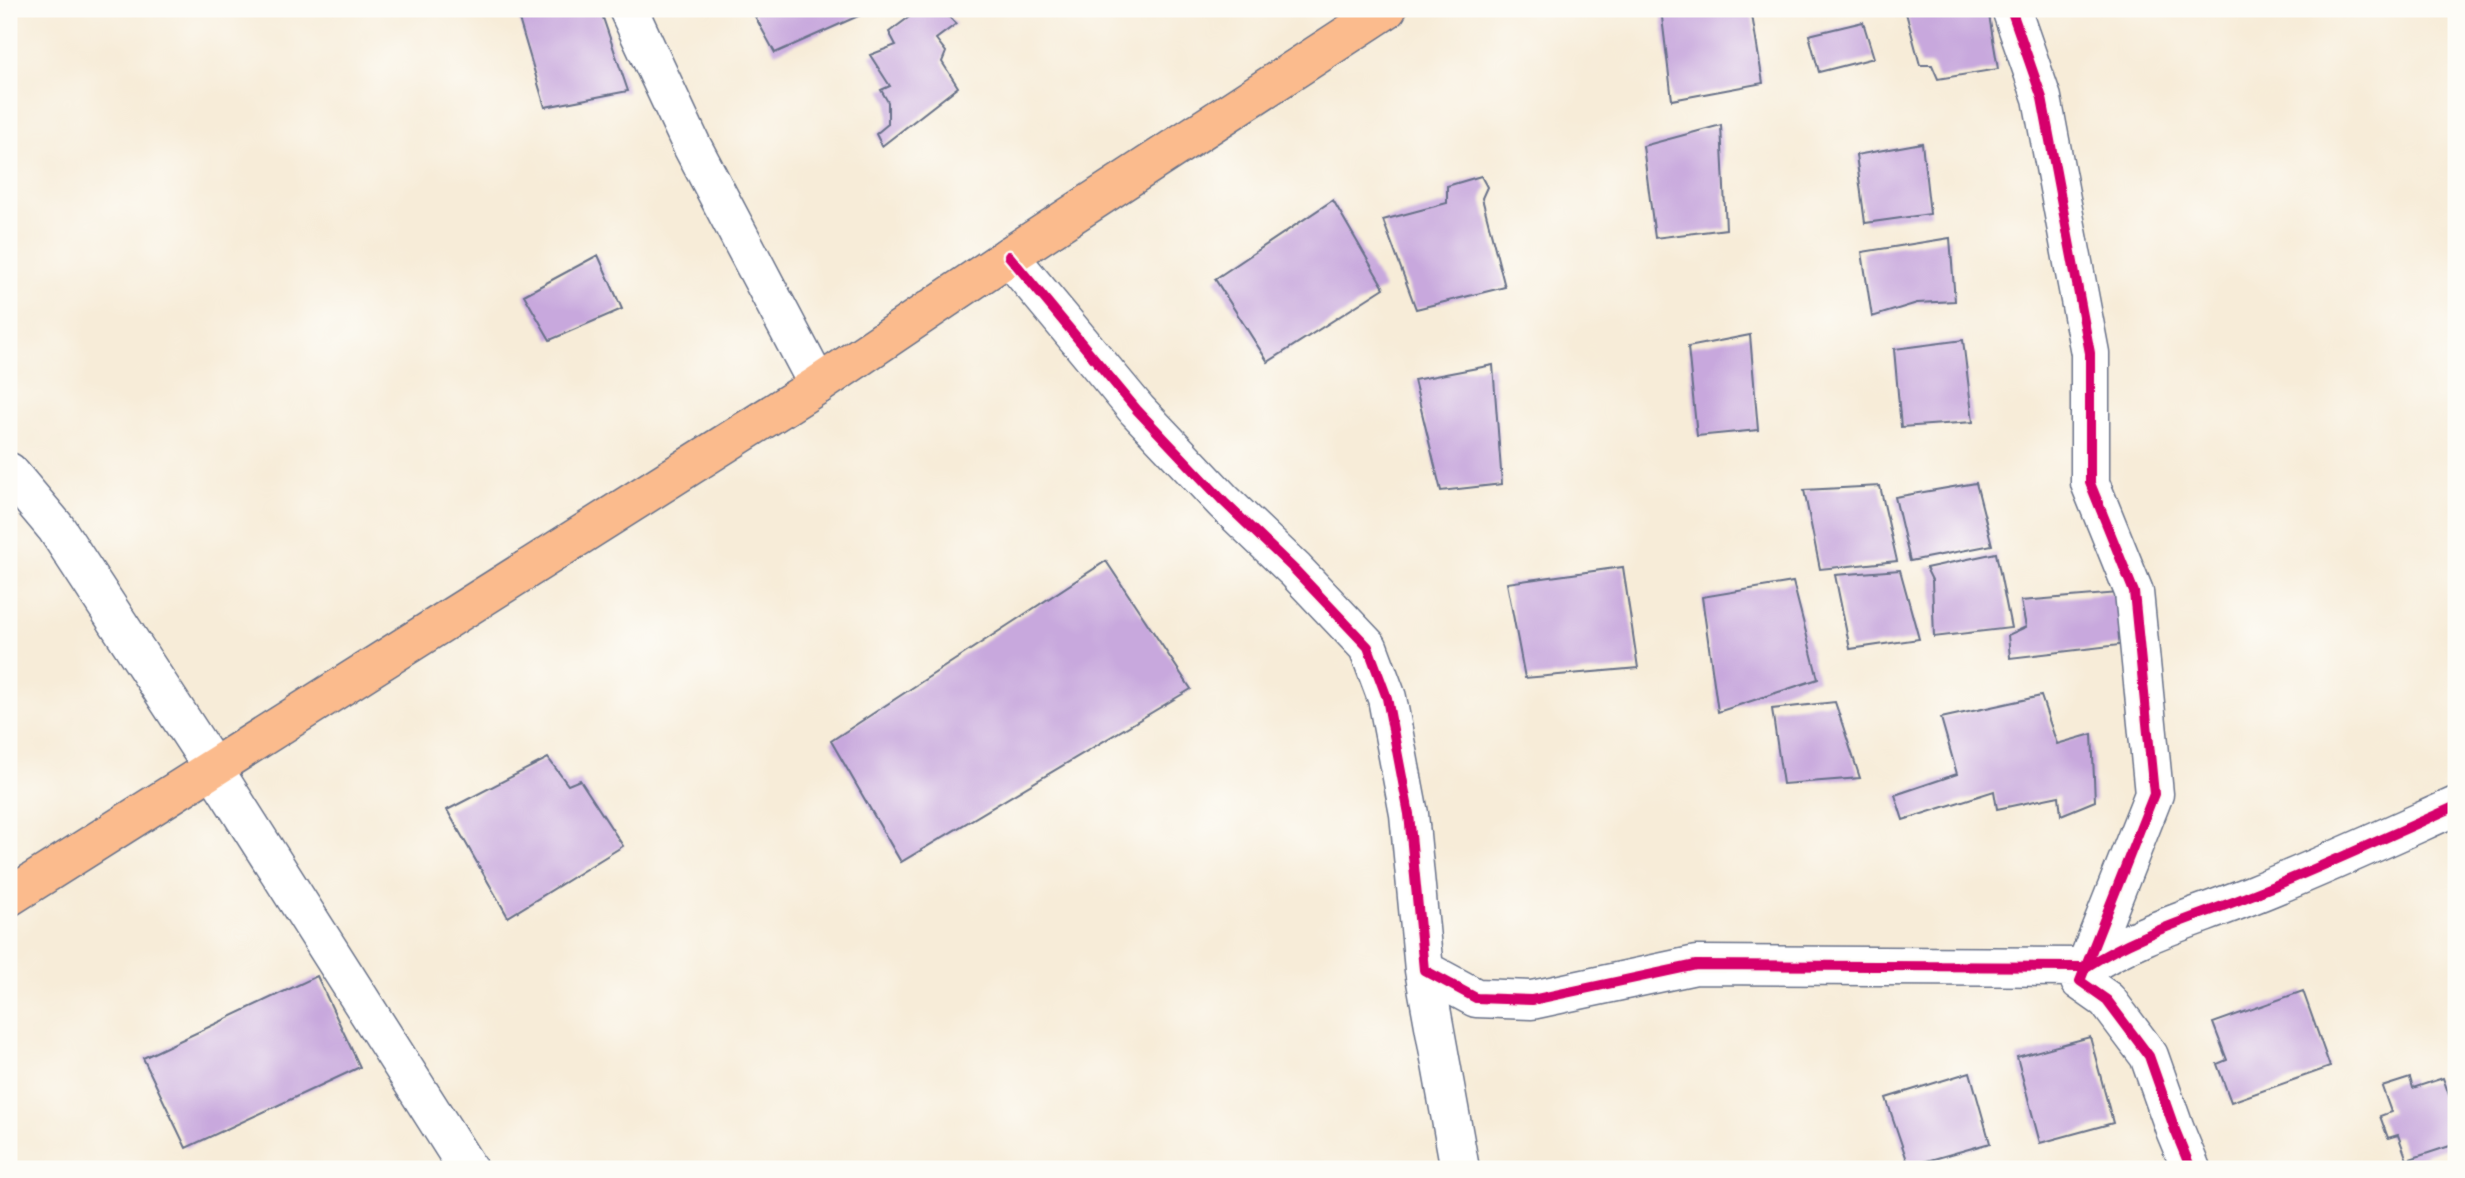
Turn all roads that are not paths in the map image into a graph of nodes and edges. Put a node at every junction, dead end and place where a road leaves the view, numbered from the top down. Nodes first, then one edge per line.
1 (628, 9) edge
2 (1387, 9) edge
3 (2011, 9) edge
4 (1009, 256) junction
5 (817, 385) junction
6 (9, 472) edge
7 (213, 768) junction
8 (2456, 806) edge
9 (9, 897) edge
10 (2086, 967) junction
11 (1424, 970) junction
12 (468, 1169) edge
13 (1460, 1169) edge
14 (2192, 1169) edge

1 - 5 street
2 - 4 main road
3 - 10 street
4 - 5 main road
4 - 11 street
5 - 7 main road
6 - 7 street
7 - 9 main road
7 - 12 street
8 - 10 street
10 - 11 street
10 - 14 street
11 - 13 street

